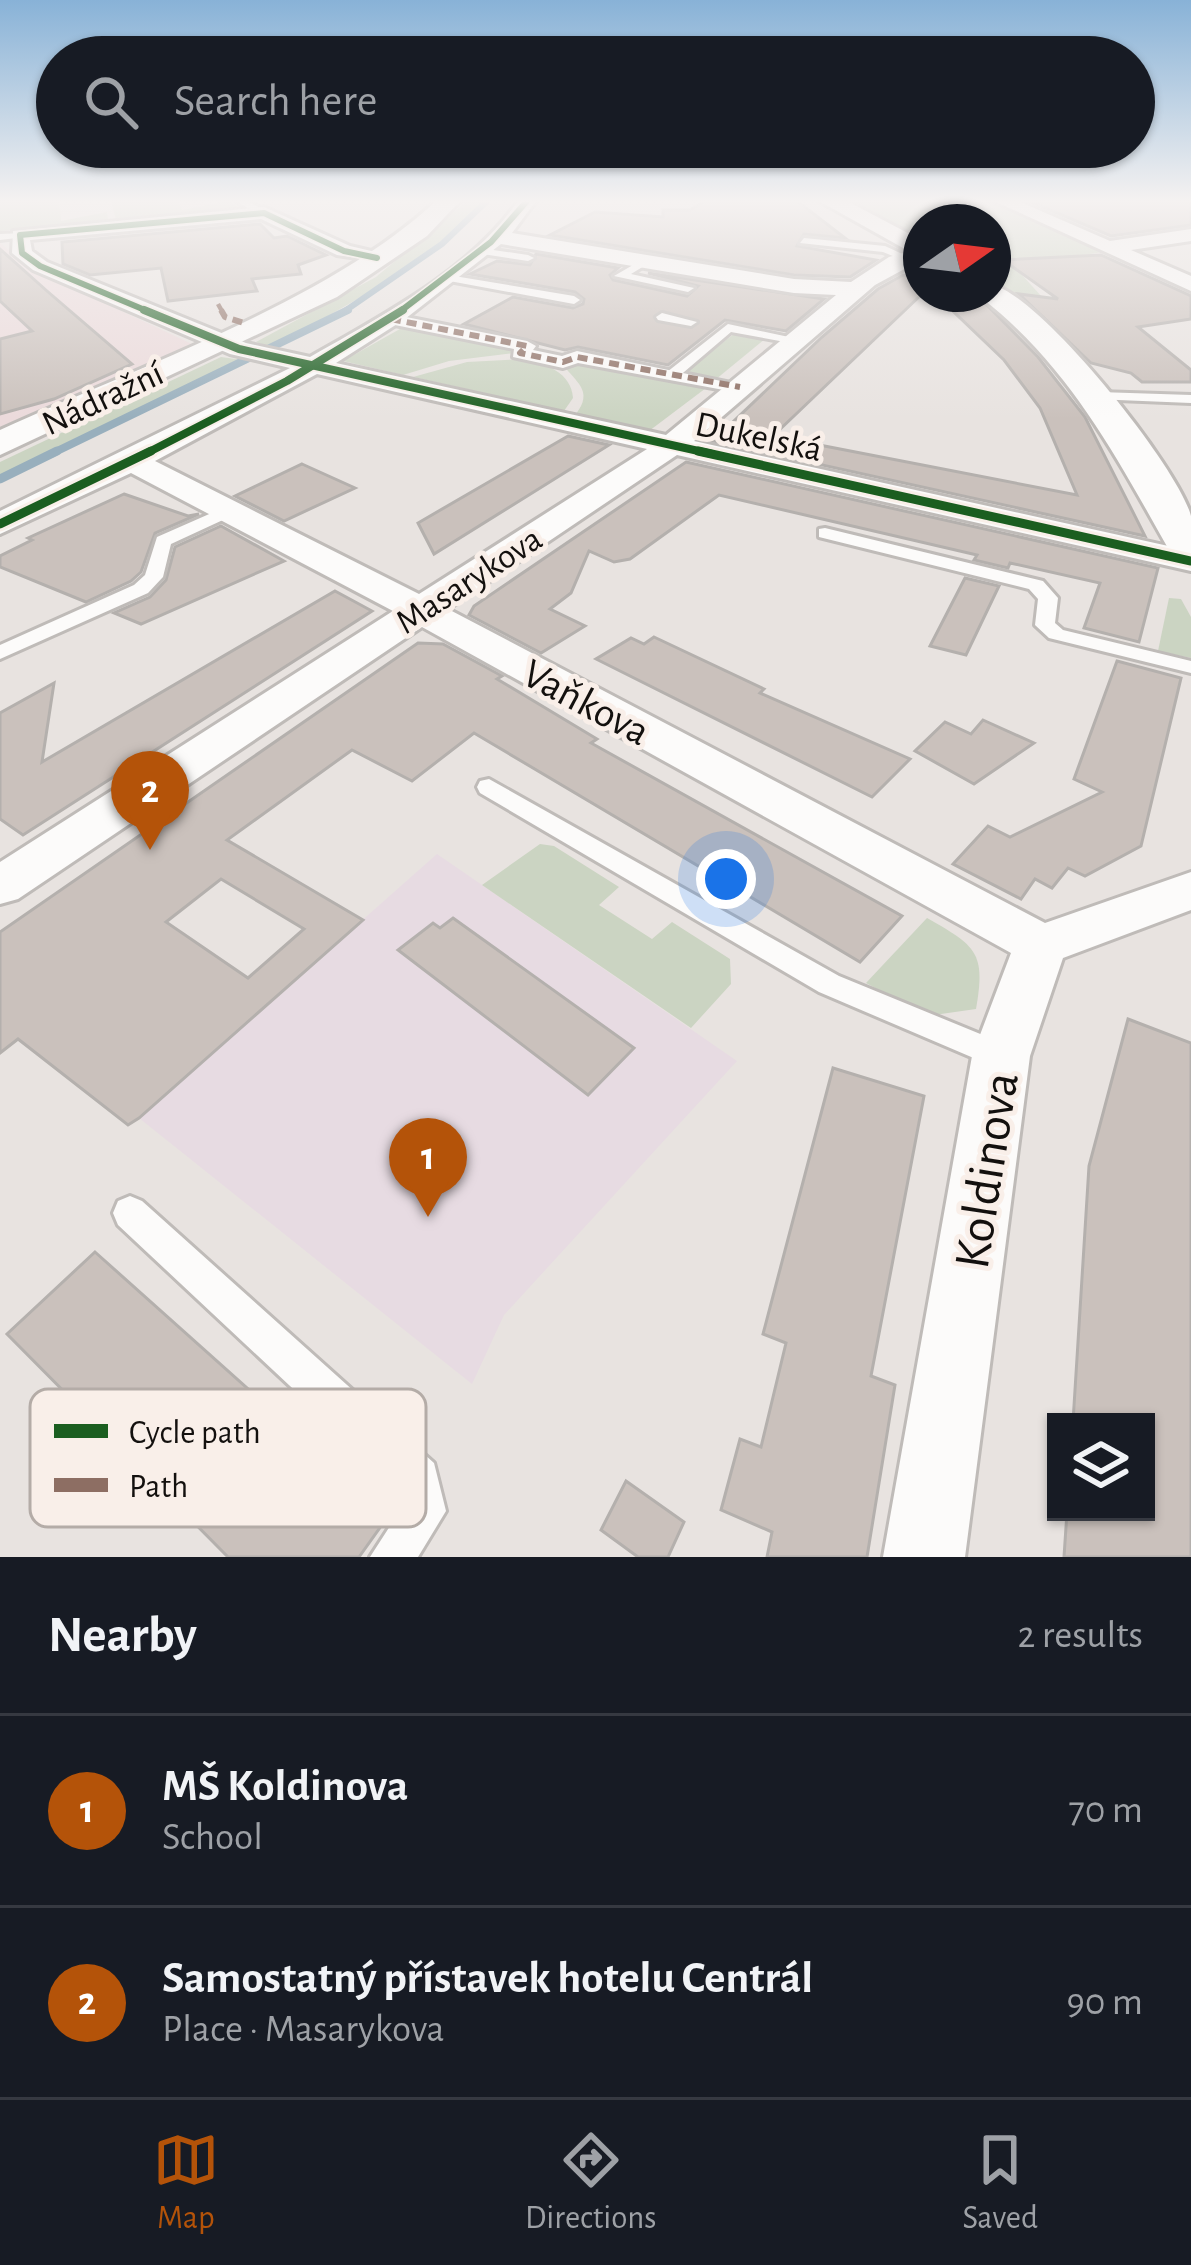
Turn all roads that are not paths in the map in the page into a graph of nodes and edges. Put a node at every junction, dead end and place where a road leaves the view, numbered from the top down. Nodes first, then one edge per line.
1 (58, 274) edge
2 (353, 274) edge
3 (453, 274) edge
4 (625, 274) edge
5 (720, 274) edge
6 (882, 274) edge
7 (448, 278) junction
8 (688, 288) dead end
9 (855, 289) junction
10 (574, 300) dead end
11 (1011, 307) edge
12 (662, 316) dead end
13 (391, 319) junction
14 (691, 322) dead end
15 (796, 340) junction
16 (229, 346) junction
17 (299, 363) junction
18 (672, 375) junction
19 (740, 387) junction
20 (1099, 396) junction
21 (1191, 399) edge
22 (0, 444) edge
23 (670, 446) junction
24 (130, 461) junction
25 (232, 509) junction
26 (0, 524) edge
27 (825, 533) dead end
28 (1191, 550) edge
29 (1191, 561) edge
30 (421, 611) junction
31 (0, 653) edge
32 (1191, 667) edge
33 (489, 787) dead end
34 (4, 879) edge
35 (1191, 890) edge
36 (1041, 945) junction
37 (1001, 1056) junction
38 (130, 1213) dead end
39 (322, 1389) edge
40 (414, 1527) edge
41 (392, 1557) edge
42 (924, 1557) edge

1 - 16 street, Dukelská
2 - 16 street, Nádražní
3 - 7 street
4 - 8 lane
5 - 9 street
6 - 9 street, Masarykova
7 - 10 lane
7 - 13 street
9 - 15 street, Masarykova
11 - 20 street
12 - 14 lane
13 - 17 street
13 - 18 street
15 - 18 lane
15 - 19 street, Masarykova
16 - 17 street, Dukelská
16 - 22 street, Nádražní
17 - 23 street, Dukelská
17 - 24 street
18 - 19 street
19 - 23 street, Masarykova
20 - 21 lane
20 - 28 street
23 - 29 street, Dukelská
23 - 30 street, Masarykova
24 - 25 street, Vaňkova
24 - 26 street
25 - 30 street, Vaňkova
25 - 31 lane
27 - 32 lane
30 - 34 street, Masarykova
30 - 36 street, Vaňkova
33 - 37 lane
35 - 36 street
36 - 37 street, Koldinova
37 - 42 street, Koldinova
38 - 39 lane
40 - 41 lane

